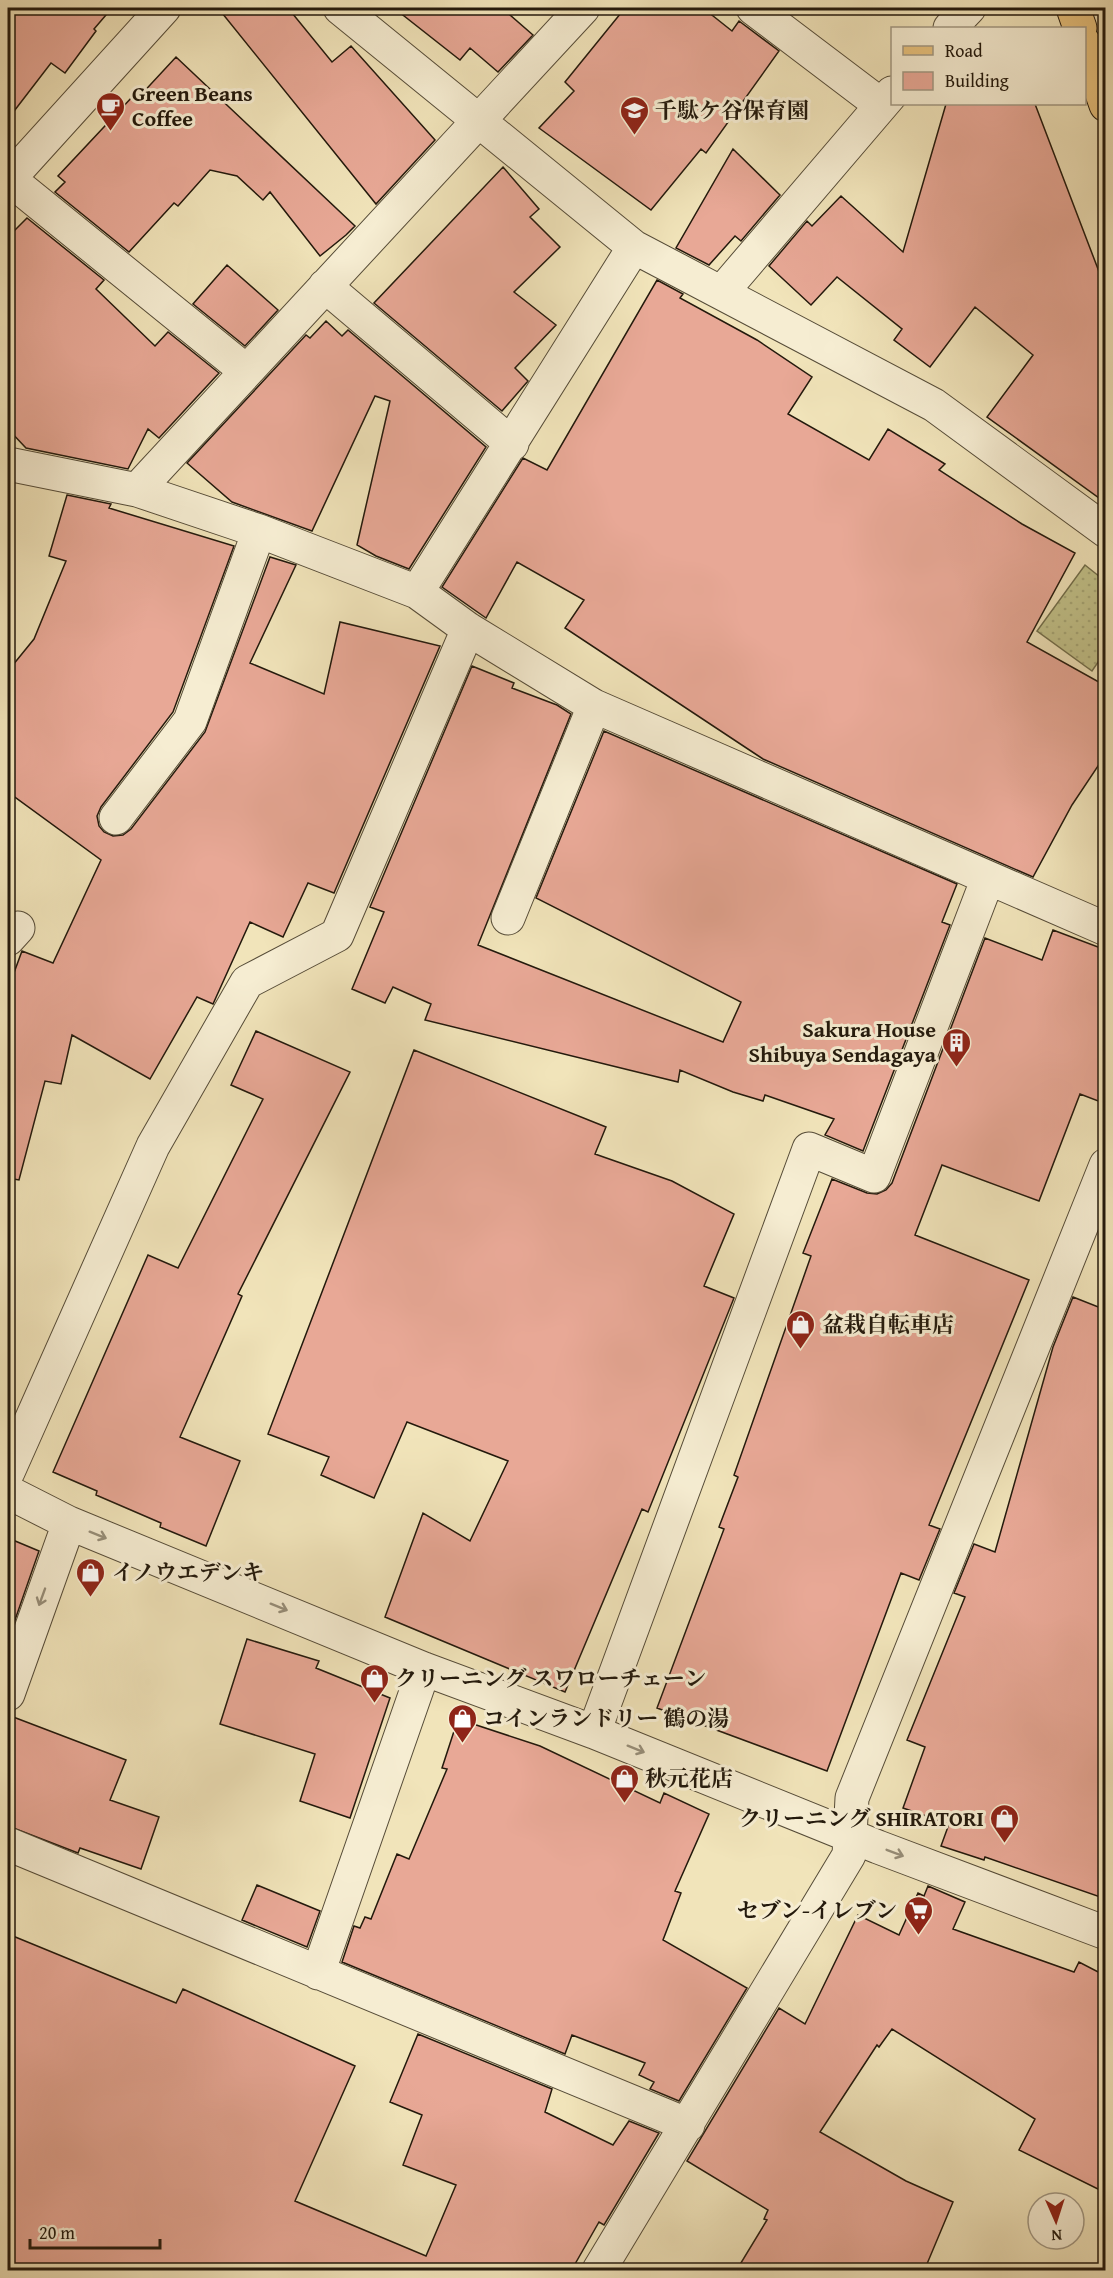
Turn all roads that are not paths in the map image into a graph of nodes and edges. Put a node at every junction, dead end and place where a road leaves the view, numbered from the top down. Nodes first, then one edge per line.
1 (164, 8) edge
2 (340, 8) edge
3 (583, 8) edge
4 (753, 8) edge
5 (969, 8) edge
6 (1073, 8) edge
7 (951, 27) edge
8 (1080, 27) edge
9 (1086, 49) edge
10 (887, 99) edge
11 (1106, 105) edge
12 (480, 119) junction
13 (8, 179) edge
14 (634, 247) junction
15 (326, 286) junction
16 (722, 292) junction
17 (246, 371) junction
18 (512, 444) junction
19 (8, 464) edge
20 (137, 490) junction
21 (259, 531) junction
22 (1106, 531) edge
23 (417, 592) junction
24 (468, 629) junction
25 (594, 706) junction
26 (116, 818) dead end
27 (988, 878) junction
28 (508, 918) dead end
29 (1106, 929) edge
30 (1106, 1165) edge
31 (8, 1472) edge
32 (8, 1492) edge
33 (69, 1522) junction
34 (424, 1669) junction
35 (8, 1694) edge
36 (594, 1732) junction
37 (849, 1834) junction
38 (8, 1844) edge
39 (1106, 1933) edge
40 (318, 1973) junction
41 (688, 2125) junction
42 (599, 2271) edge

1 - 13 street
2 - 12 street
3 - 12 street
4 - 10 street
5 - 7 street
6 - 8 main road
9 - 11 main road
10 - 16 street
12 - 14 street
12 - 15 street
13 - 17 street
14 - 16 street
14 - 18 street
15 - 17 street
15 - 18 street
16 - 22 street
17 - 20 street
18 - 23 street
19 - 20 street
20 - 21 street
21 - 23 street
21 - 26 street
23 - 24 street
24 - 25 street
24 - 31 street
25 - 27 street
25 - 28 street
27 - 29 street
27 - 36 street
30 - 37 street
32 - 33 street
33 -> 34 street
33 -> 35 street
34 - 36 street
34 - 40 street
36 -> 37 street
37 -> 39 street
37 - 41 street
38 - 40 street
40 - 41 street
41 - 42 street

